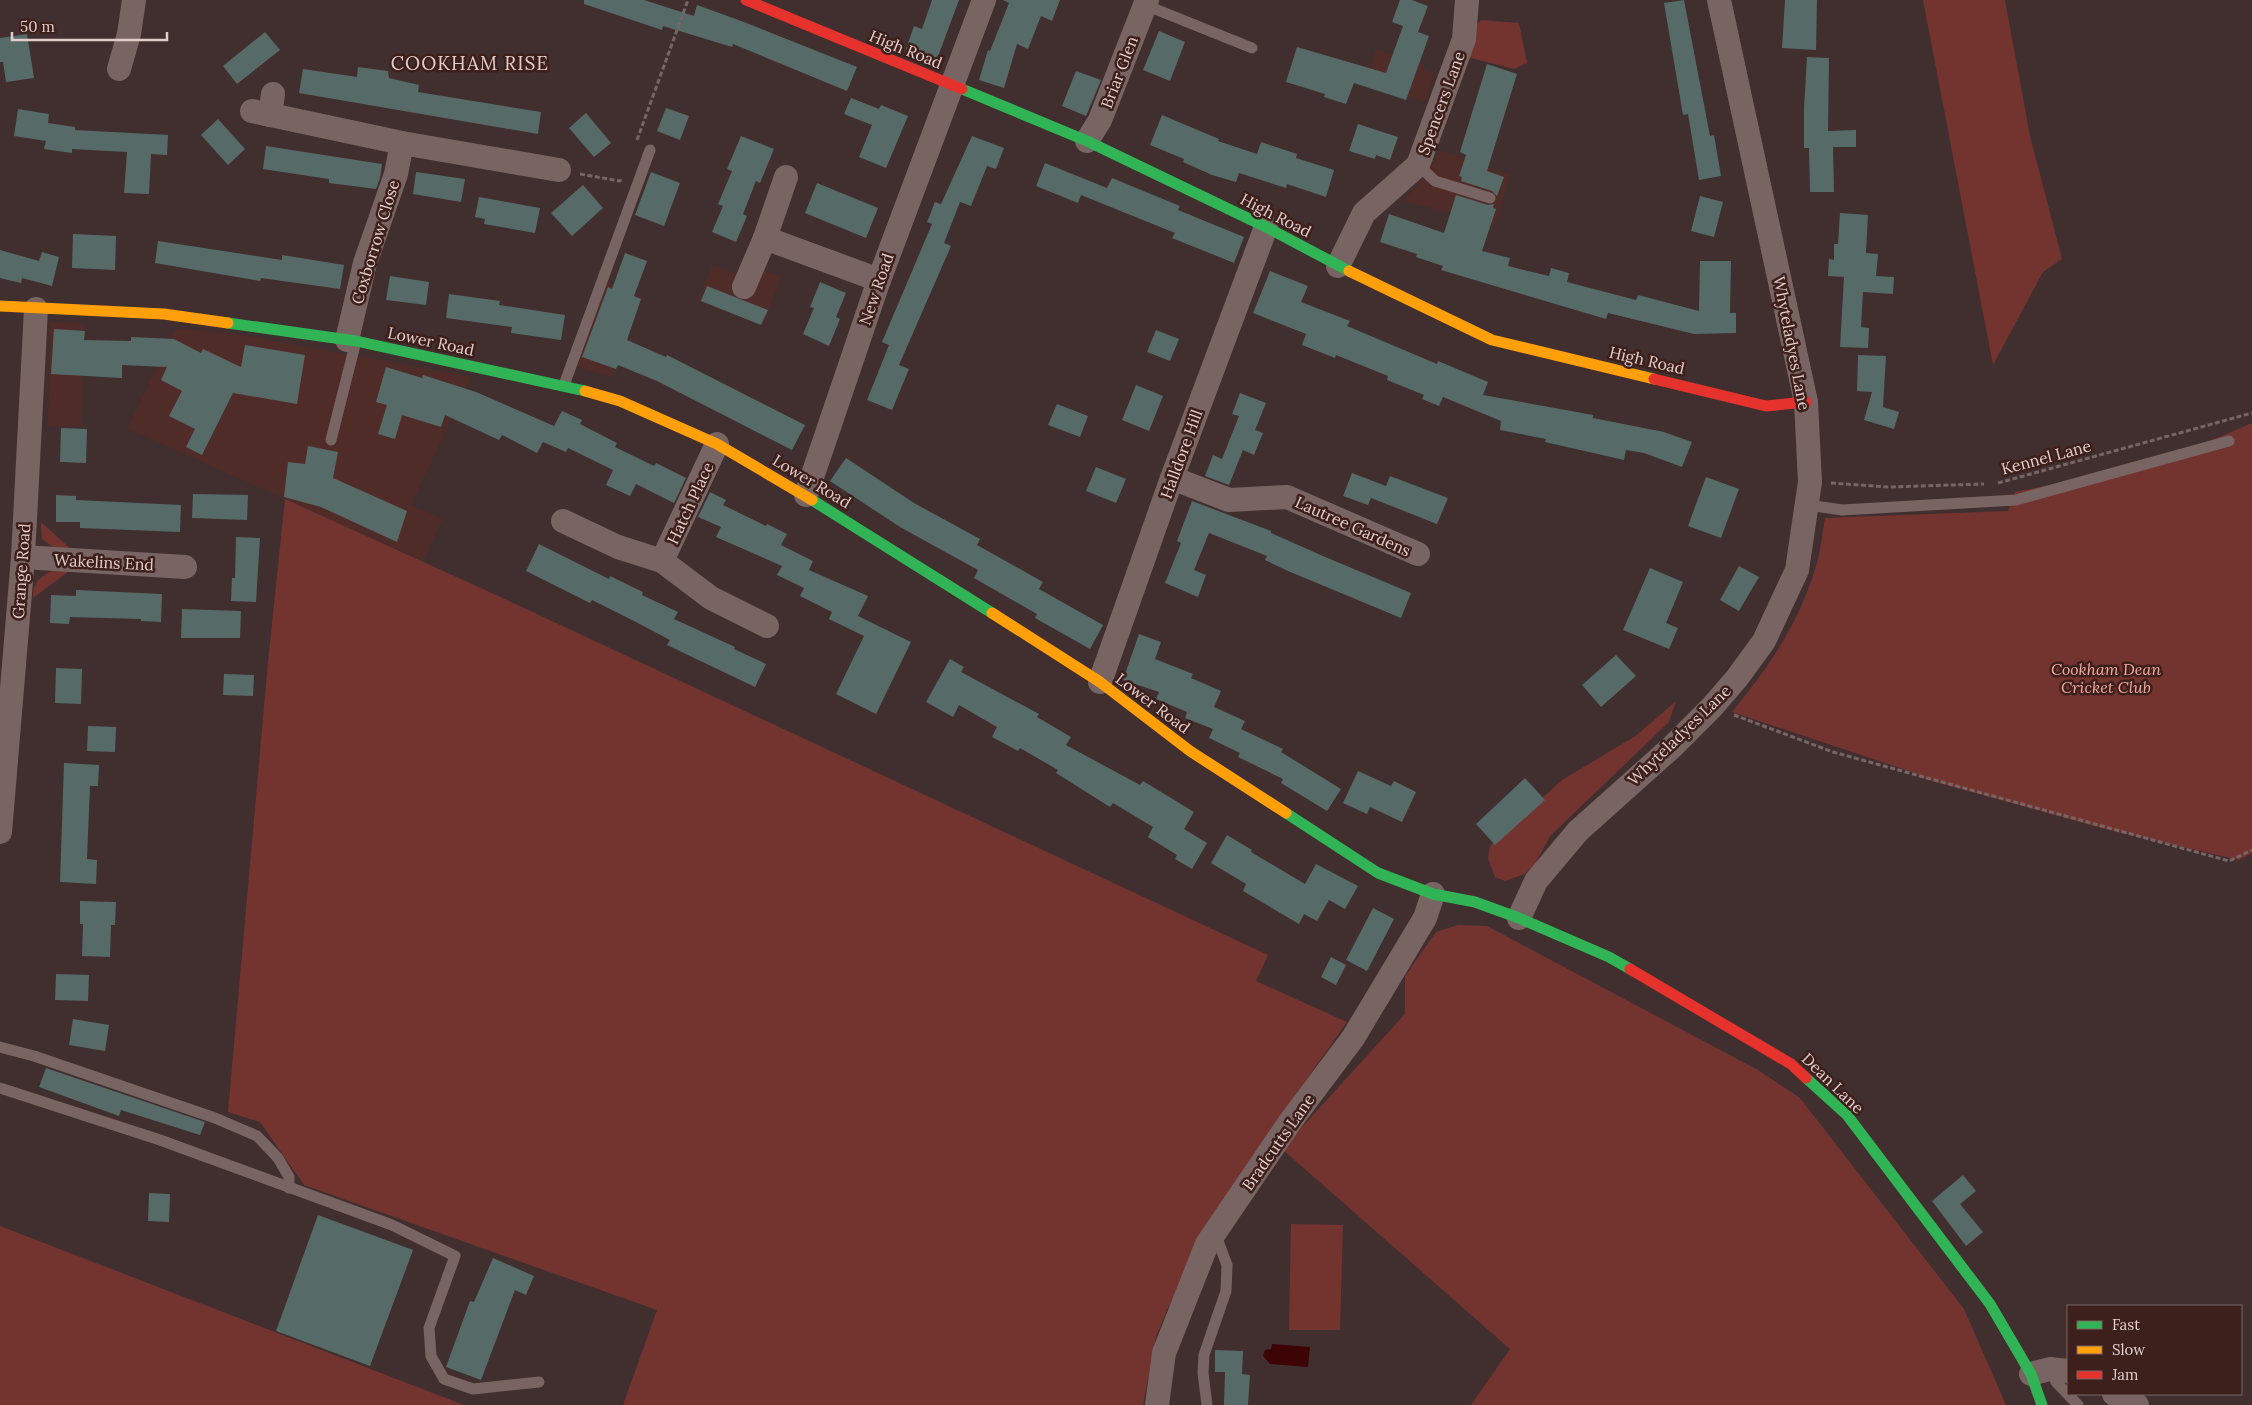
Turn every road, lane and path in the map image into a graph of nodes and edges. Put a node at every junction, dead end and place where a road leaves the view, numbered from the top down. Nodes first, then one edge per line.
1 (134, 0) edge
2 (688, 0) edge
3 (746, 0) edge
4 (984, 0) edge
5 (1467, 0) edge
6 (1719, 0) edge
7 (1146, 2) edge
8 (1252, 48) dead end
9 (119, 69) dead end
10 (952, 85) junction
11 (265, 107) dead end
12 (636, 141) dead end
13 (1087, 142) junction
14 (402, 143) junction
15 (650, 150) dead end
16 (1418, 165) junction
17 (623, 173) dead end
18 (548, 175) joint
19 (786, 177) dead end
20 (1490, 198) dead end
21 (1266, 227) junction
22 (765, 238) junction
23 (1338, 266) junction
24 (879, 280) junction
25 (744, 287) dead end
26 (0, 306) edge
27 (36, 309) junction
28 (352, 341) junction
29 (564, 385) junction
30 (1806, 402) junction
31 (2252, 413) edge
32 (332, 440) dead end
33 (2229, 441) dead end
34 (717, 444) junction
35 (1172, 478) junction
36 (1809, 494) junction
37 (806, 495) junction
38 (563, 521) dead end
39 (1418, 554) dead end
40 (23, 557) junction
41 (662, 561) junction
42 (185, 567) dead end
43 (767, 626) dead end
44 (1100, 682) junction
45 (1712, 707) junction
46 (0, 832) edge
47 (2252, 850) edge
48 (1433, 894) junction
49 (1519, 918) junction
50 (0, 1047) edge
51 (0, 1088) edge
52 (289, 1188) junction
53 (1215, 1233) junction
54 (2050, 1371) edge
55 (539, 1382) dead end
56 (2067, 1394) edge
57 (2068, 1395) edge
58 (2116, 1395) edge
59 (1157, 1405) edge
60 (1207, 1405) edge
61 (2042, 1405) edge
62 (2078, 1405) edge
63 (2137, 1405) edge

1 - 9 street
2 - 12 path
3 - 10 street, High Road
4 - 10 street, New Road
5 - 16 street, Spencers Lane
6 - 30 street, Whyteladyes Lane
7 - 8 lane
7 - 13 street, Briar Glen
10 - 13 street, High Road
10 - 24 street, New Road
11 - 14 street
13 - 21 street, High Road
14 - 18 street
14 - 28 street, Coxborrow Close
15 - 29 lane
16 - 20 lane
16 - 23 street, Spencers Lane
17 - 18 path
19 - 22 street
21 - 23 street, High Road
21 - 35 street, Halldore Hill
22 - 24 street
22 - 25 street
23 - 30 street, High Road
24 - 37 street, New Road
26 - 27 street, Lower Road
27 - 28 street, Lower Road
27 - 40 street, Grange Road
28 - 29 street, Lower Road
28 - 32 lane
29 - 34 street, Lower Road
30 - 36 street, Whyteladyes Lane
31 - 36 path, Kennel Lane
33 - 36 lane
34 - 37 street, Lower Road
34 - 41 street, Hatch Place
35 - 39 street, Lautree Gardens
35 - 44 street, Halldore Hill
36 - 45 street, Whyteladyes Lane
37 - 44 street, Lower Road
38 - 41 street, Hatch Place
40 - 42 street, Wakelins End
40 - 46 street, Grange Road
41 - 43 street, Hatch Place
44 - 48 street, Lower Road
45 - 47 path
45 - 49 street, Whyteladyes Lane
48 - 49 street, Lower Road
48 - 53 street, Bradcutts Lane
49 - 54 street, Dean Lane
50 - 52 lane
51 - 52 lane
52 - 55 lane
53 - 59 street, Bradcutts Lane
53 - 60 lane
54 - 56 lane
54 - 61 street, Dean Lane
57 - 62 lane
58 - 63 street

